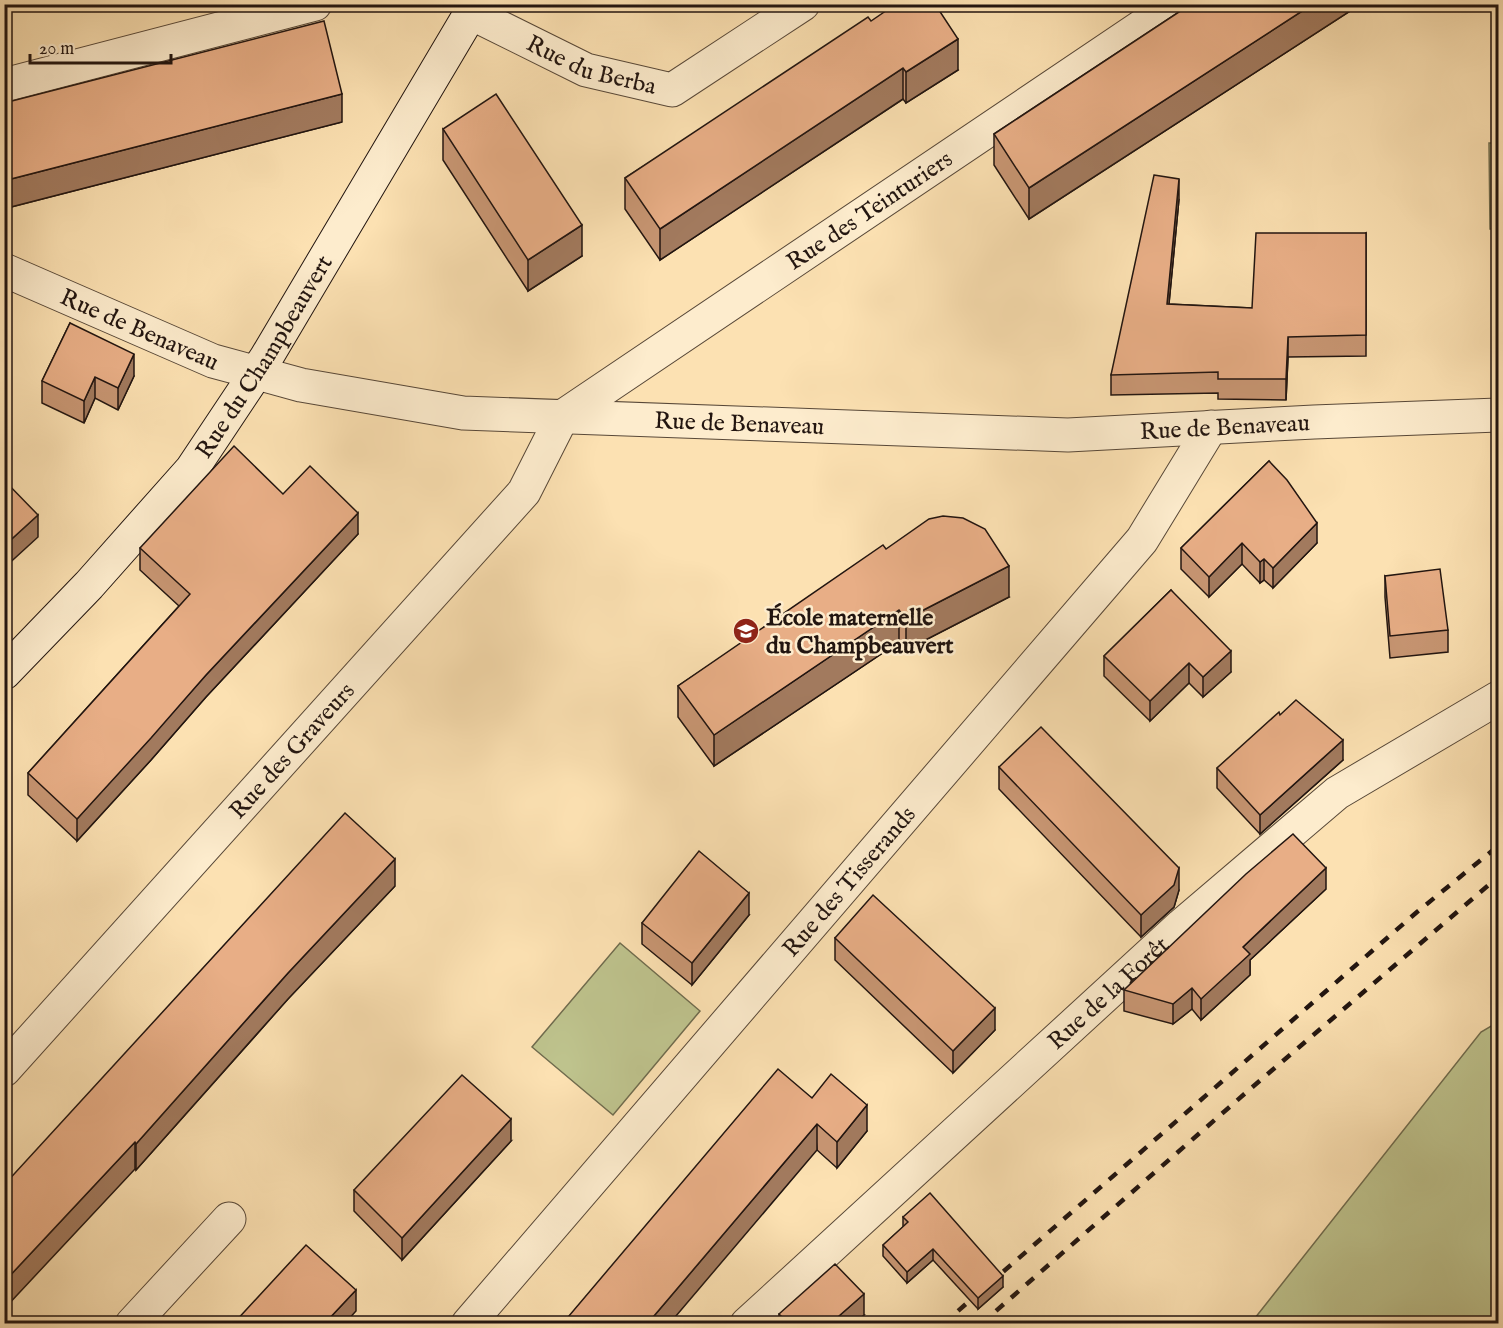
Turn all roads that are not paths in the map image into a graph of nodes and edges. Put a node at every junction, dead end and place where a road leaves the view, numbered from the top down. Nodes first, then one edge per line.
1 (315, 4) edge
2 (803, 4) edge
3 (1175, 4) edge
4 (473, 9) edge
5 (4, 85) edge
6 (4, 270) edge
7 (257, 372) junction
8 (1498, 415) edge
9 (562, 417) junction
10 (1211, 427) junction
11 (4, 673) edge
12 (1498, 698) edge
13 (4, 1070) edge
14 (229, 1219) dead end
15 (132, 1323) edge
16 (468, 1323) edge
17 (747, 1323) edge

1 - 5 street
2 - 4 street, Rue du Berba
3 - 9 street, Rue des Teinturiers
4 - 7 street, Rue du Champbeauvert
6 - 7 street, Rue de Benaveau
7 - 9 street, Rue de Benaveau
7 - 11 street, Rue du Champbeauvert
8 - 10 street, Rue de Benaveau
9 - 10 street, Rue de Benaveau
9 - 13 street, Rue des Graveurs
10 - 16 street, Rue des Tisserands
12 - 17 street, Rue de la Forêt
14 - 15 street

